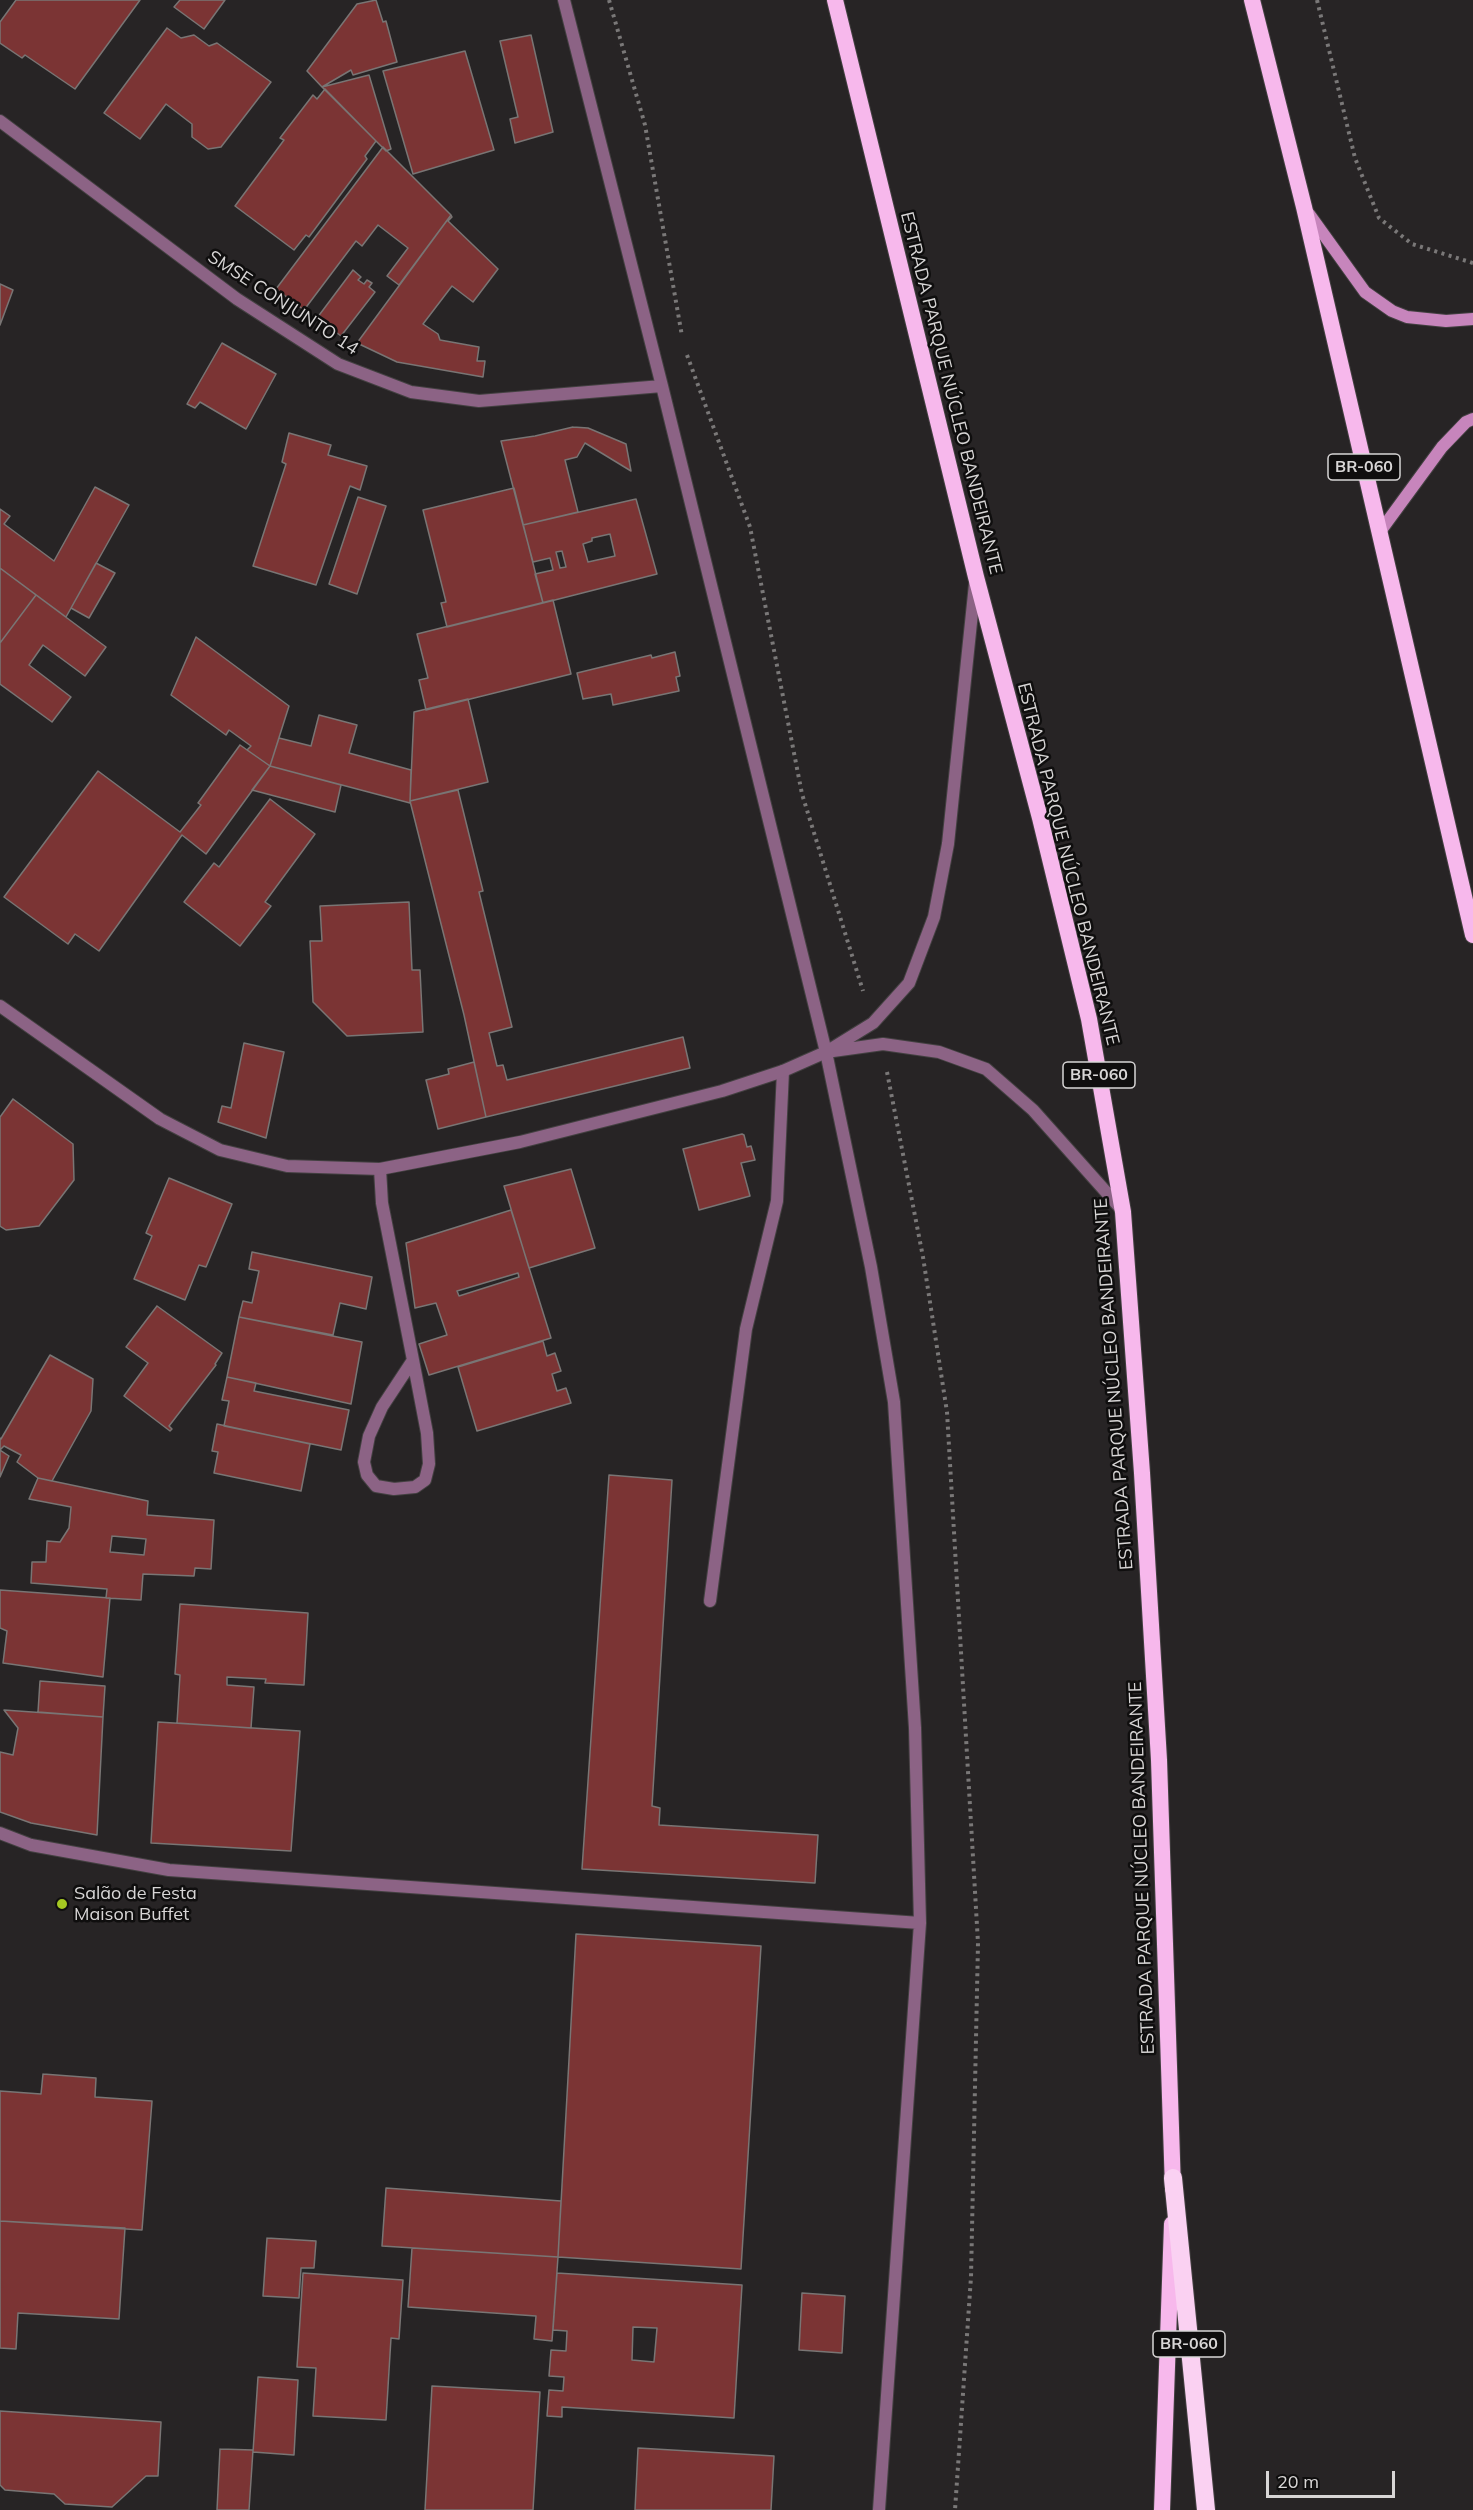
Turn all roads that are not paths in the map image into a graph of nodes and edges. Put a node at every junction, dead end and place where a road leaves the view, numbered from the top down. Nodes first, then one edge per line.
1 (564, 0) edge
2 (835, 0) edge
3 (1252, 0) edge
4 (0, 121) edge
5 (1304, 207) junction
6 (1473, 319) edge
7 (662, 386) junction
8 (1473, 419) edge
9 (1379, 533) junction
10 (976, 577) junction
11 (1473, 935) edge
12 (0, 1006) edge
13 (826, 1052) junction
14 (783, 1071) junction
15 (380, 1170) junction
16 (1123, 1212) junction
17 (413, 1360) junction
18 (710, 1600) dead end
19 (0, 1833) edge
20 (920, 1923) junction
21 (1173, 2178) junction
22 (879, 2510) edge
23 (1162, 2510) edge
24 (1206, 2510) edge

1 - 7 street
2 - 10 highway, ESTRADA PARQUE NÚCLEO BANDEIRANTE / BR-060
3 - 5 highway, BR-060
4 - 7 street, SMSE CONJUNTO 14
5 - 6 main road
5 - 9 highway, BR-060
7 - 13 street
8 - 9 main road
9 - 11 highway, BR-060
10 - 13 street
10 - 16 highway, ESTRADA PARQUE NÚCLEO BANDEIRANTE / BR-060
12 - 15 street
13 - 14 street
13 - 16 street
13 - 20 street
14 - 15 street
14 - 18 street
15 - 17 street
16 - 21 highway, ESTRADA PARQUE NÚCLEO BANDEIRANTE / BR-060
17 - 17 street
19 - 20 street
20 - 22 street
21 - 23 highway, ESTRADA PARQUE NÚCLEO BANDEIRANTE
21 - 24 highway, BR-060

